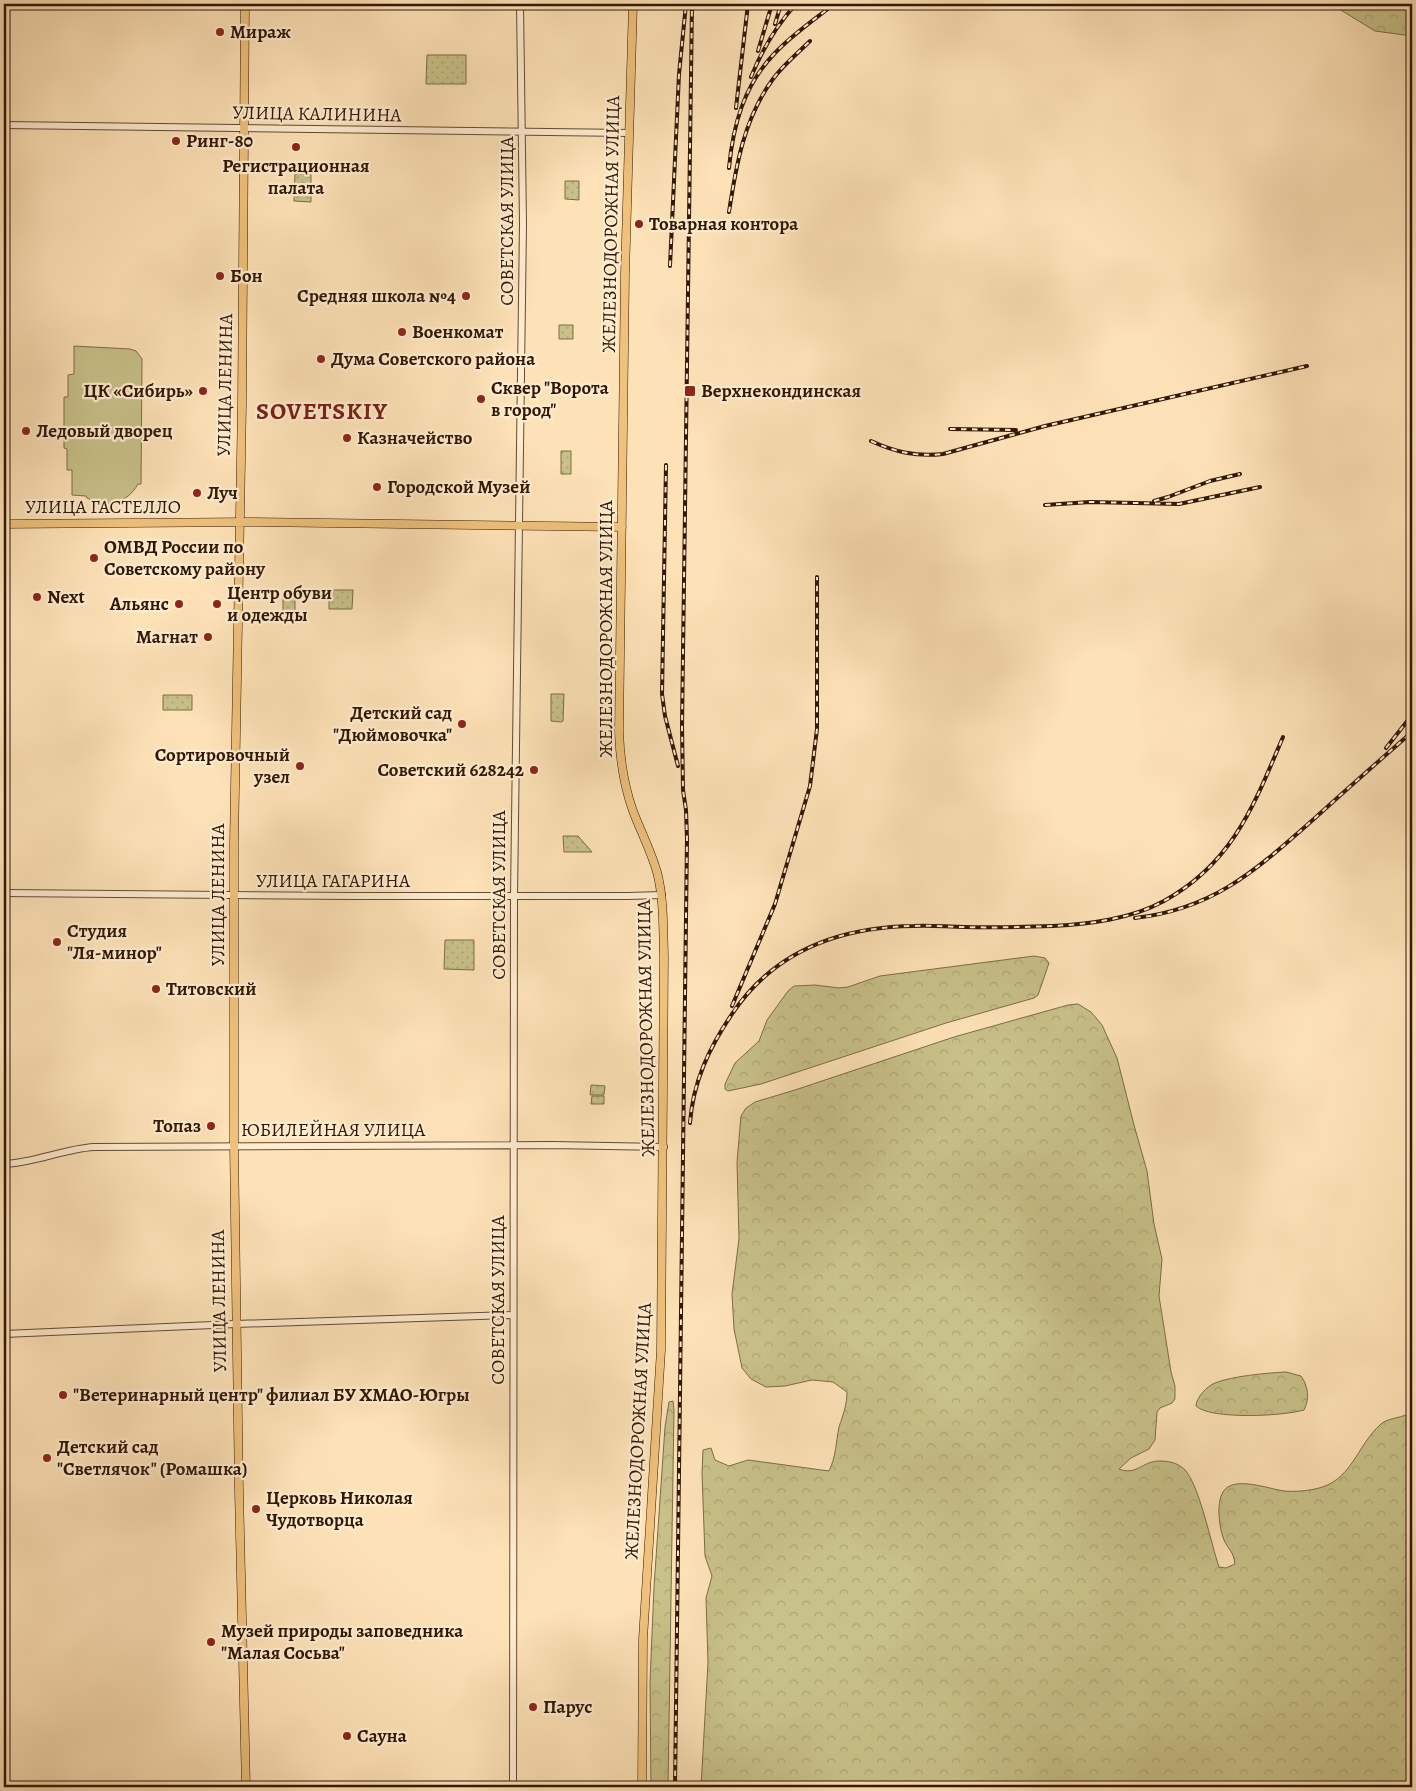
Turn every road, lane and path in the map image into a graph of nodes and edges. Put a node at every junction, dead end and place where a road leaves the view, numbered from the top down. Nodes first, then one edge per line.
1 (245, 4) edge
2 (520, 4) edge
3 (633, 4) edge
4 (4, 125) edge
5 (243, 128) junction
6 (522, 132) junction
7 (629, 132) junction
8 (240, 522) junction
9 (4, 524) edge
10 (519, 526) junction
11 (622, 527) junction
12 (4, 893) edge
13 (234, 895) junction
14 (662, 895) junction
15 (514, 896) junction
16 (234, 1145) junction
17 (514, 1145) junction
18 (664, 1147) junction
19 (4, 1164) edge
20 (512, 1315) junction
21 (236, 1324) junction
22 (4, 1334) edge
23 (246, 1787) edge
24 (513, 1787) edge
25 (642, 1787) edge

1 - 5 main road, УЛИЦА ЛЕНИНА
2 - 6 street, СОВЕТСКАЯ УЛИЦА
3 - 7 main road, ЖЕЛЕЗНОДОРОЖНАЯ УЛИЦА
4 - 5 street, УЛИЦА КАЛИНИНА
5 - 6 street, УЛИЦА КАЛИНИНА
5 - 8 main road, УЛИЦА ЛЕНИНА
6 - 7 street, УЛИЦА КАЛИНИНА
6 - 10 street, СОВЕТСКАЯ УЛИЦА
7 - 11 main road, ЖЕЛЕЗНОДОРОЖНАЯ УЛИЦА
8 - 9 main road, УЛИЦА ГАСТЕЛЛО
8 - 10 main road, УЛИЦА ГАСТЕЛЛО
8 - 13 main road, УЛИЦА ЛЕНИНА
10 - 11 main road, УЛИЦА ГАСТЕЛЛО
10 - 15 street, СОВЕТСКАЯ УЛИЦА
11 - 14 main road, ЖЕЛЕЗНОДОРОЖНАЯ УЛИЦА
12 - 13 street, УЛИЦА ГАГАРИНА
13 - 15 street, УЛИЦА ГАГАРИНА
13 - 16 main road, УЛИЦА ЛЕНИНА
14 - 15 street, УЛИЦА ГАГАРИНА
14 - 18 main road, ЖЕЛЕЗНОДОРОЖНАЯ УЛИЦА
15 - 17 street, СОВЕТСКАЯ УЛИЦА
16 - 17 street, ЮБИЛЕЙНАЯ УЛИЦА
16 - 19 street, ЮБИЛЕЙНАЯ УЛИЦА
16 - 21 main road, УЛИЦА ЛЕНИНА
17 - 18 street, ЮБИЛЕЙНАЯ УЛИЦА
17 - 20 street, СОВЕТСКАЯ УЛИЦА
18 - 25 main road, ЖЕЛЕЗНОДОРОЖНАЯ УЛИЦА
20 - 21 street
20 - 24 street, СОВЕТСКАЯ УЛИЦА
21 - 22 street
21 - 23 main road, УЛИЦА ЛЕНИНА

